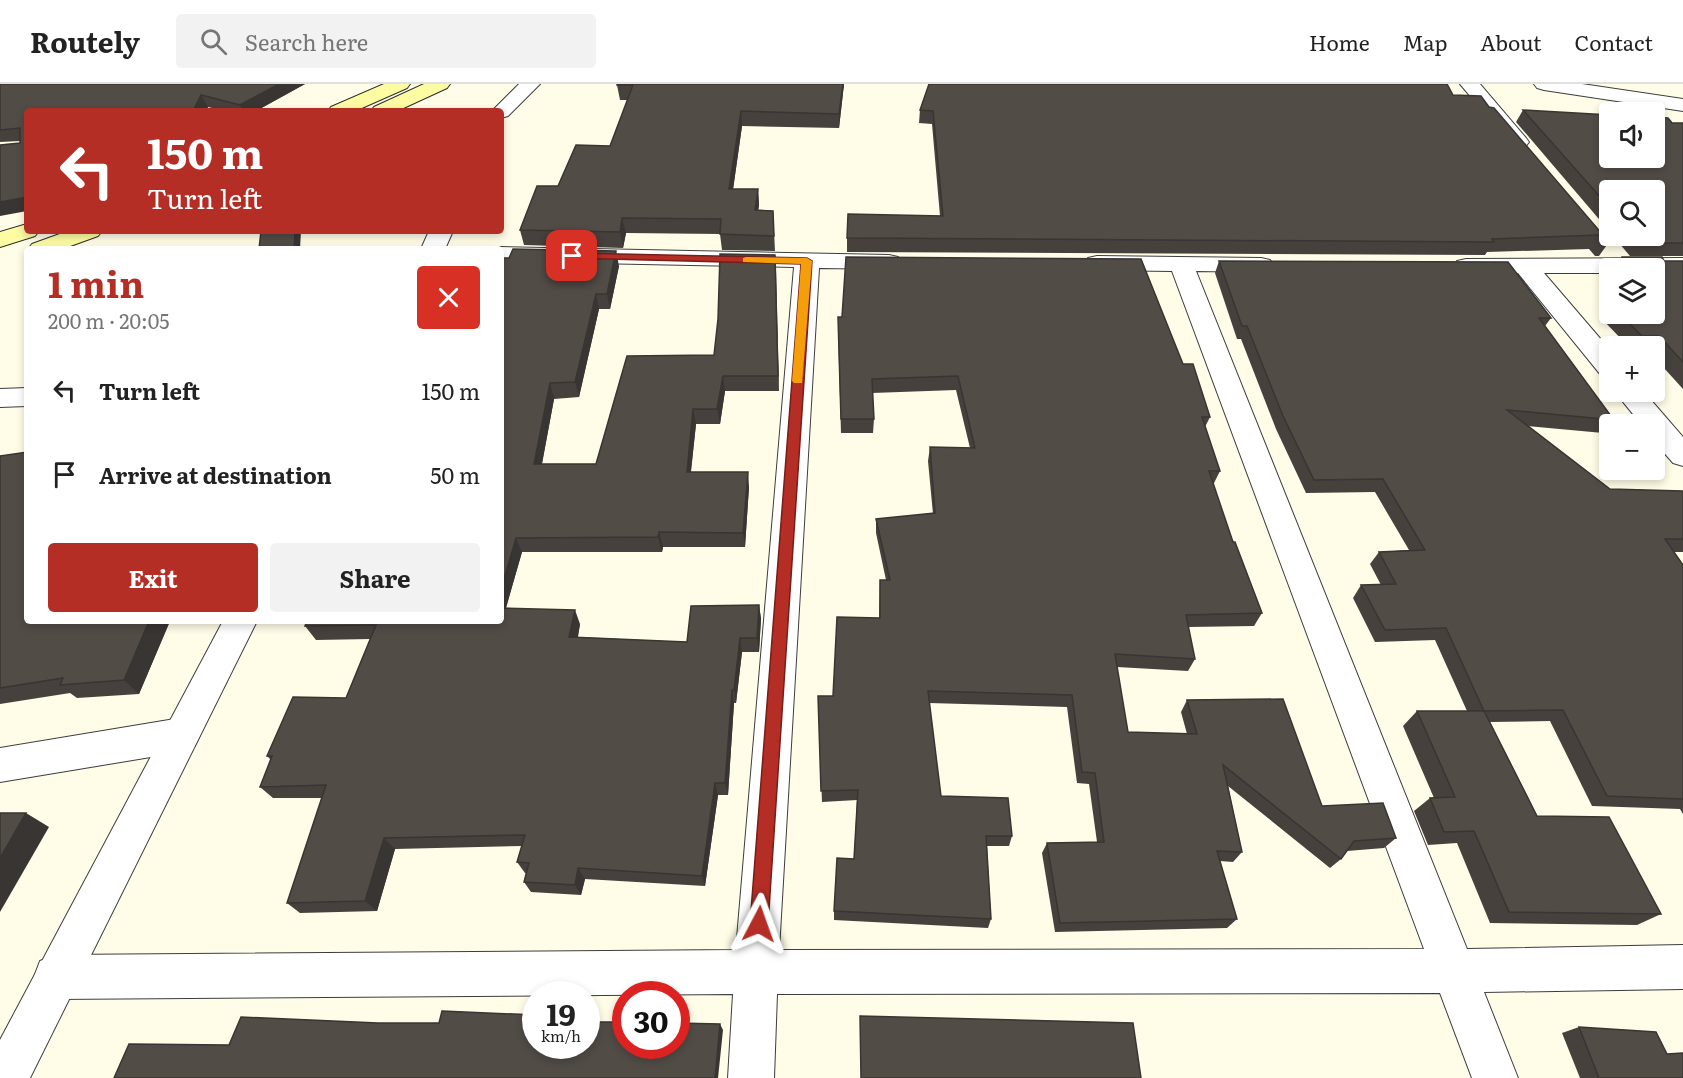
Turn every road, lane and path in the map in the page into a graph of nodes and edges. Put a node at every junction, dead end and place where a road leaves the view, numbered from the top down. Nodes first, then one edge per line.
1 (400, 84) edge
2 (440, 84) edge
3 (502, 84) edge
4 (530, 84) edge
5 (1470, 84) edge
6 (1544, 84) edge
7 (1580, 87) edge
8 (1683, 105) edge
9 (345, 108) edge
10 (388, 108) edge
11 (494, 108) edge
12 (504, 109) edge
13 (1530, 156) edge
14 (24, 232) edge
15 (82, 234) edge
16 (0, 240) edge
17 (48, 246) edge
18 (24, 254) edge
19 (504, 254) edge
20 (807, 261) junction
21 (0, 262) edge
22 (912, 262) edge
23 (1076, 263) edge
24 (1181, 264) junction
25 (1287, 265) edge
26 (1683, 265) edge
27 (1442, 266) edge
28 (1525, 267) junction
29 (1599, 355) edge
30 (24, 397) edge
31 (0, 398) edge
32 (1637, 402) edge
33 (1683, 456) edge
34 (238, 624) edge
35 (181, 735) junction
36 (0, 765) edge
37 (1683, 968) edge
38 (1455, 971) junction
39 (756, 972) junction
40 (56, 976) junction
41 (5, 1078) edge
42 (751, 1078) edge
43 (1496, 1078) edge

1 - 9 main road
2 - 10 main road
3 - 11 street
4 - 12 street
5 - 13 street
6 - 7 street
7 - 8 street
14 - 16 main road
15 - 17 main road
18 - 21 main road
19 - 20 street
20 - 22 street
20 - 39 street
23 - 24 street
24 - 25 street
24 - 38 street
26 - 28 street
27 - 28 street
28 - 29 street
30 - 31 street
32 - 33 street
34 - 35 street
35 - 36 street
35 - 40 street
37 - 38 street
38 - 39 street
38 - 43 street
39 - 40 street
39 - 42 street
40 - 41 street

